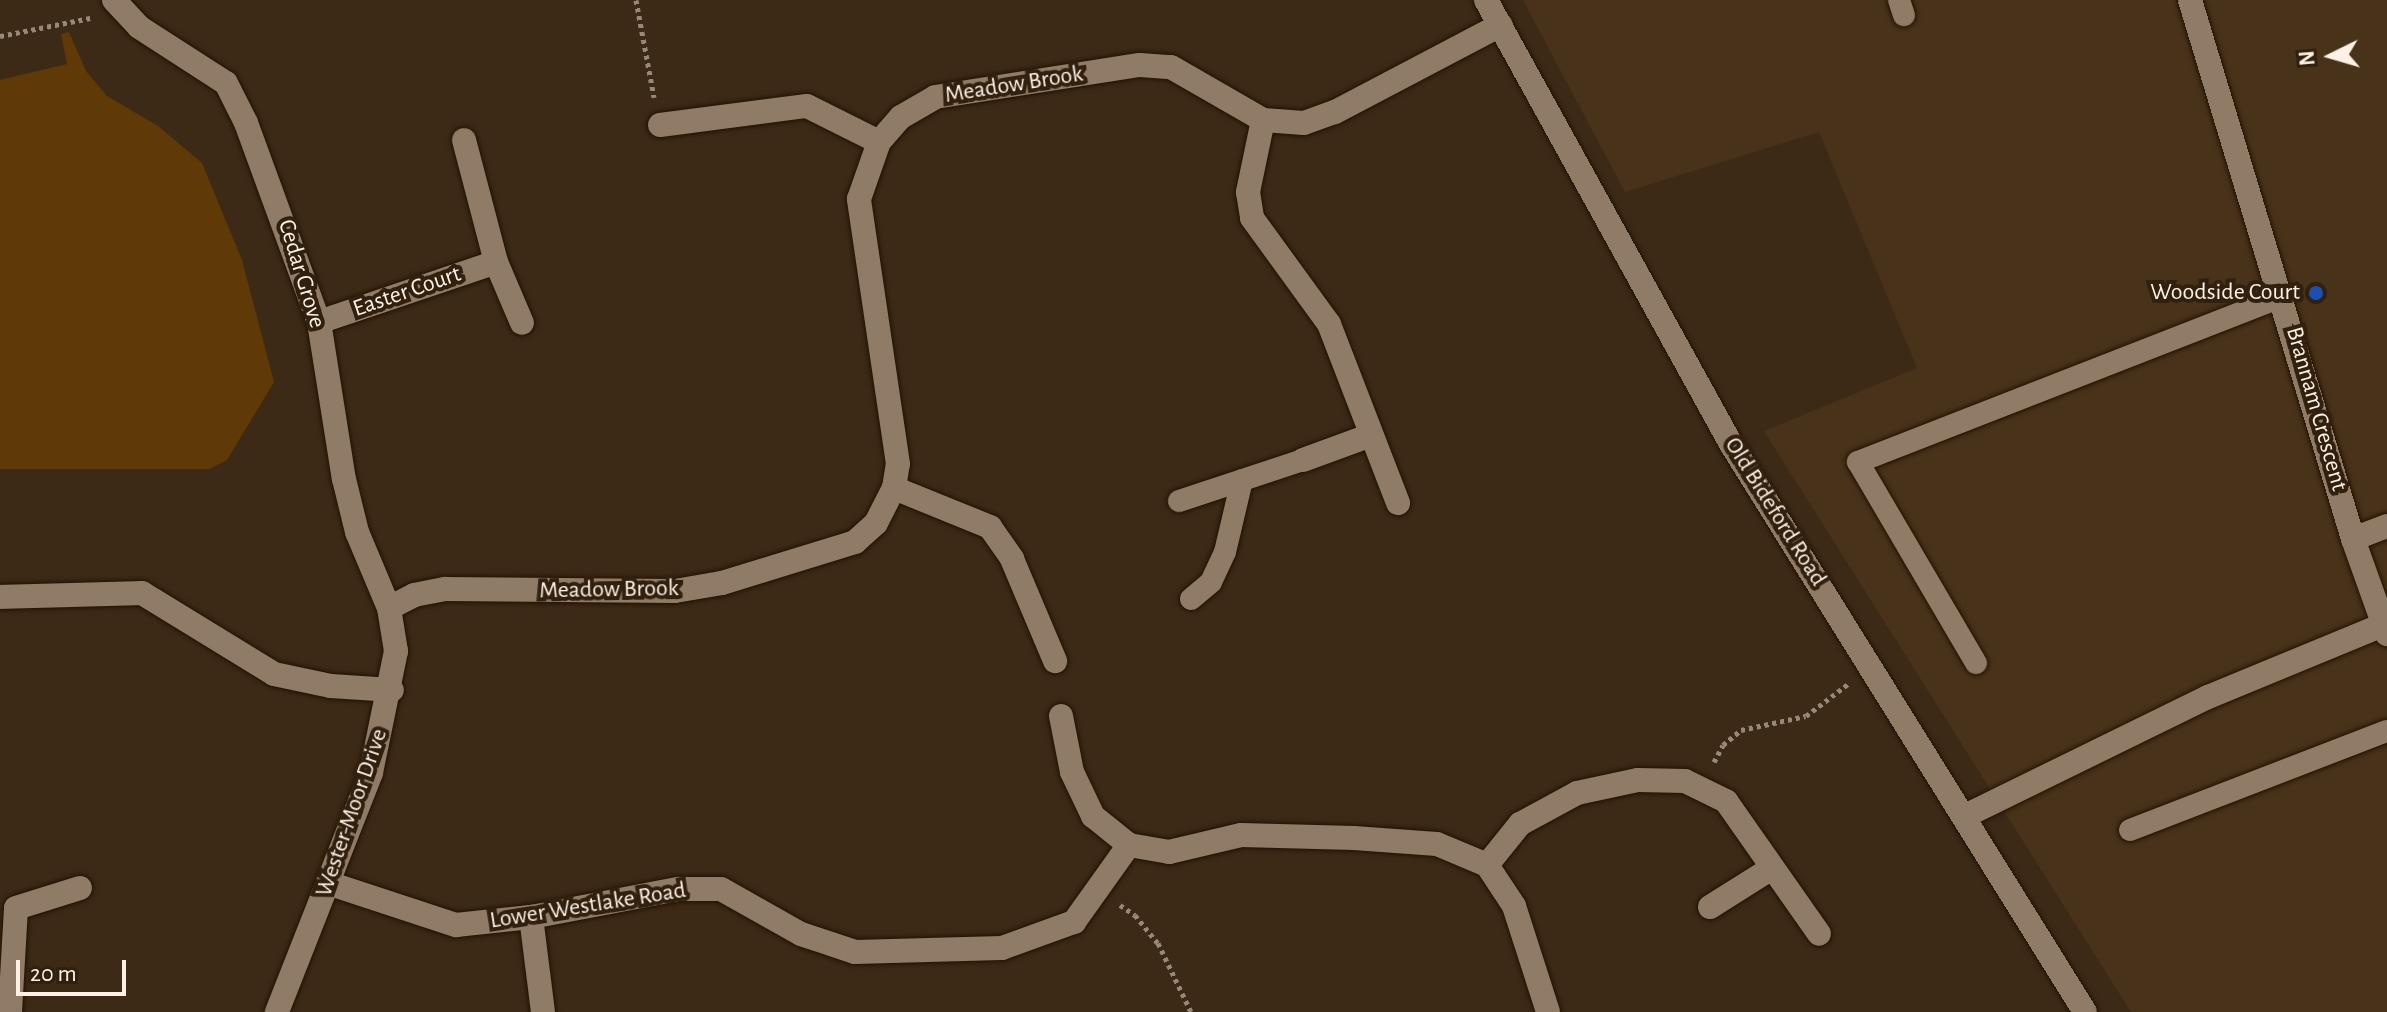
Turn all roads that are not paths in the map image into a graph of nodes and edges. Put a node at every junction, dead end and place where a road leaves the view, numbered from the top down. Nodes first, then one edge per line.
1 (1486, 0) edge
2 (2190, 0) edge
3 (115, 2) edge
4 (1501, 25) junction
5 (1263, 120) junction
6 (660, 125) road end
7 (464, 140) dead end
8 (879, 142) junction
9 (496, 262) junction
10 (2283, 296) junction
11 (319, 322) junction
12 (522, 323) dead end
13 (1371, 435) junction
14 (1303, 460) joint
15 (1242, 480) junction
16 (894, 488) junction
17 (1179, 501) dead end
18 (1398, 503) dead end
19 (2387, 526) edge
20 (2353, 539) junction
21 (0, 597) edge
22 (1191, 599) dead end
23 (389, 608) junction
24 (2385, 629) edge
25 (1055, 661) dead end
26 (1976, 663) dead end
27 (392, 690) junction
28 (1061, 716) dead end
29 (2387, 731) edge
30 (1965, 816) junction
31 (2130, 830) dead end
32 (1129, 845) junction
33 (1487, 865) junction
34 (1772, 868) junction
35 (331, 884) junction
36 (80, 888) dead end
37 (8, 905) edge
38 (1710, 907) dead end
39 (531, 917) junction
40 (1819, 934) dead end
41 (10, 1012) edge
42 (277, 1012) edge
43 (543, 1012) edge
44 (1548, 1012) edge
45 (2085, 1012) edge

1 - 4 street, Old Bideford Road
2 - 10 street, Brannam Crescent
3 - 11 street, Cedar Grove
4 - 5 street, Meadow Brook
4 - 30 street, Old Bideford Road
5 - 8 street, Meadow Brook
5 - 13 street
6 - 8 street
7 - 9 street
8 - 16 street, Meadow Brook
9 - 11 street, Easter Court
9 - 12 street
10 - 20 street, Brannam Crescent
10 - 26 lane
11 - 23 street, Cedar Grove
13 - 14 street
13 - 18 street
14 - 15 lane
15 - 17 lane
15 - 22 lane
16 - 23 street, Meadow Brook
16 - 25 street
19 - 20 street
20 - 24 street, Brannam Crescent
21 - 27 street
23 - 27 street, Wester-Moor Drive
24 - 30 street
27 - 35 street, Wester-Moor Drive
28 - 32 street
29 - 31 lane
30 - 45 street, Old Bideford Road
32 - 33 street
32 - 39 street, Lower Westlake Road
33 - 34 street
33 - 44 street
34 - 38 street
34 - 40 street
35 - 39 street, Lower Westlake Road
35 - 42 street, Wester-Moor Drive
36 - 37 street
37 - 41 street
39 - 43 street

